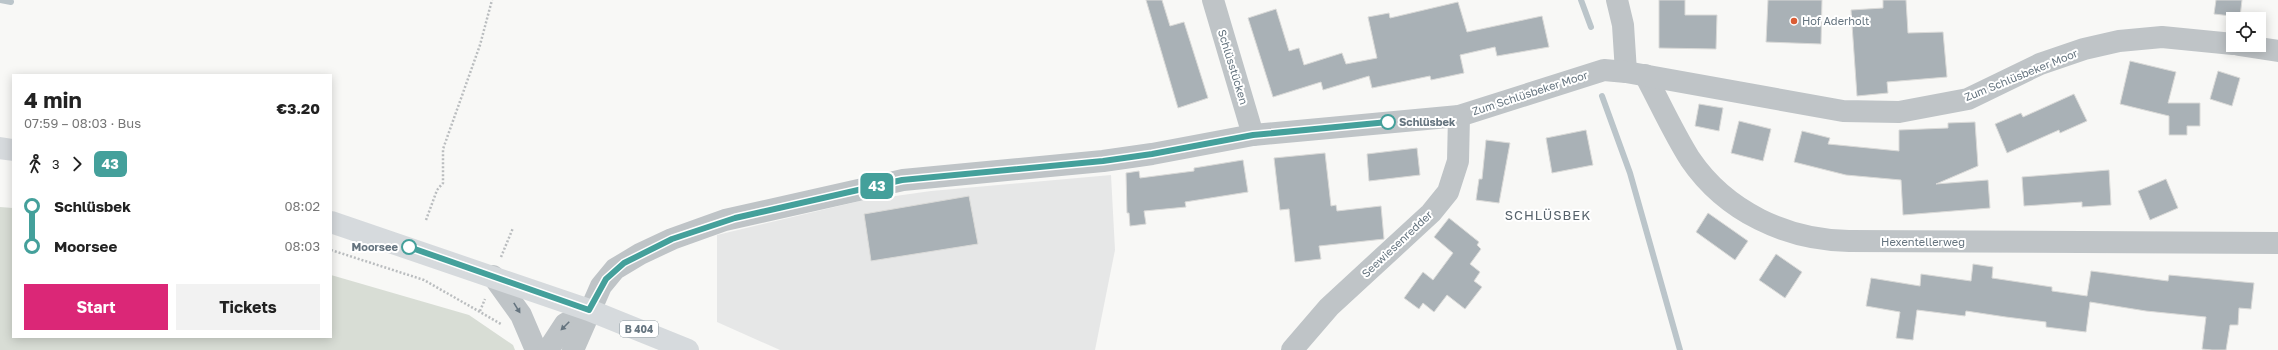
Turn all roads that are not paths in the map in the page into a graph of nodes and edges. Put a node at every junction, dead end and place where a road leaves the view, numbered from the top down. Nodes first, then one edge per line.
1 (1213, 0) edge
2 (1617, 0) edge
3 (2226, 43) edge
4 (2266, 49) edge
5 (2278, 51) edge
6 (1635, 73) junction
7 (1459, 116) junction
8 (1253, 135) junction
9 (0, 148) edge
10 (12, 150) edge
11 (332, 222) edge
12 (2278, 243) edge
13 (493, 276) junction
14 (589, 310) junction
15 (536, 350) edge
16 (548, 350) edge
17 (573, 350) edge
18 (688, 350) edge
19 (1292, 350) edge

1 - 8 street, Schlüsstücken
2 - 6 street
3 - 6 street, Zum Schlüsbeker Moor
4 - 5 street
6 - 7 street, Zum Schlüsbeker Moor
6 - 12 street, Hexentellerweg
7 - 8 street, Zum Schlüsbeker Moor
7 - 19 street, Seewiesenredder
8 - 14 street, Zum Schlüsbeker Moor
9 - 10 main road
11 - 13 main road, B 404
13 - 14 main road, B 404
13 -> 15 street
14 -> 16 street
14 - 17 street, Zum Schlüsbeker Moor
14 - 18 main road, B 404

